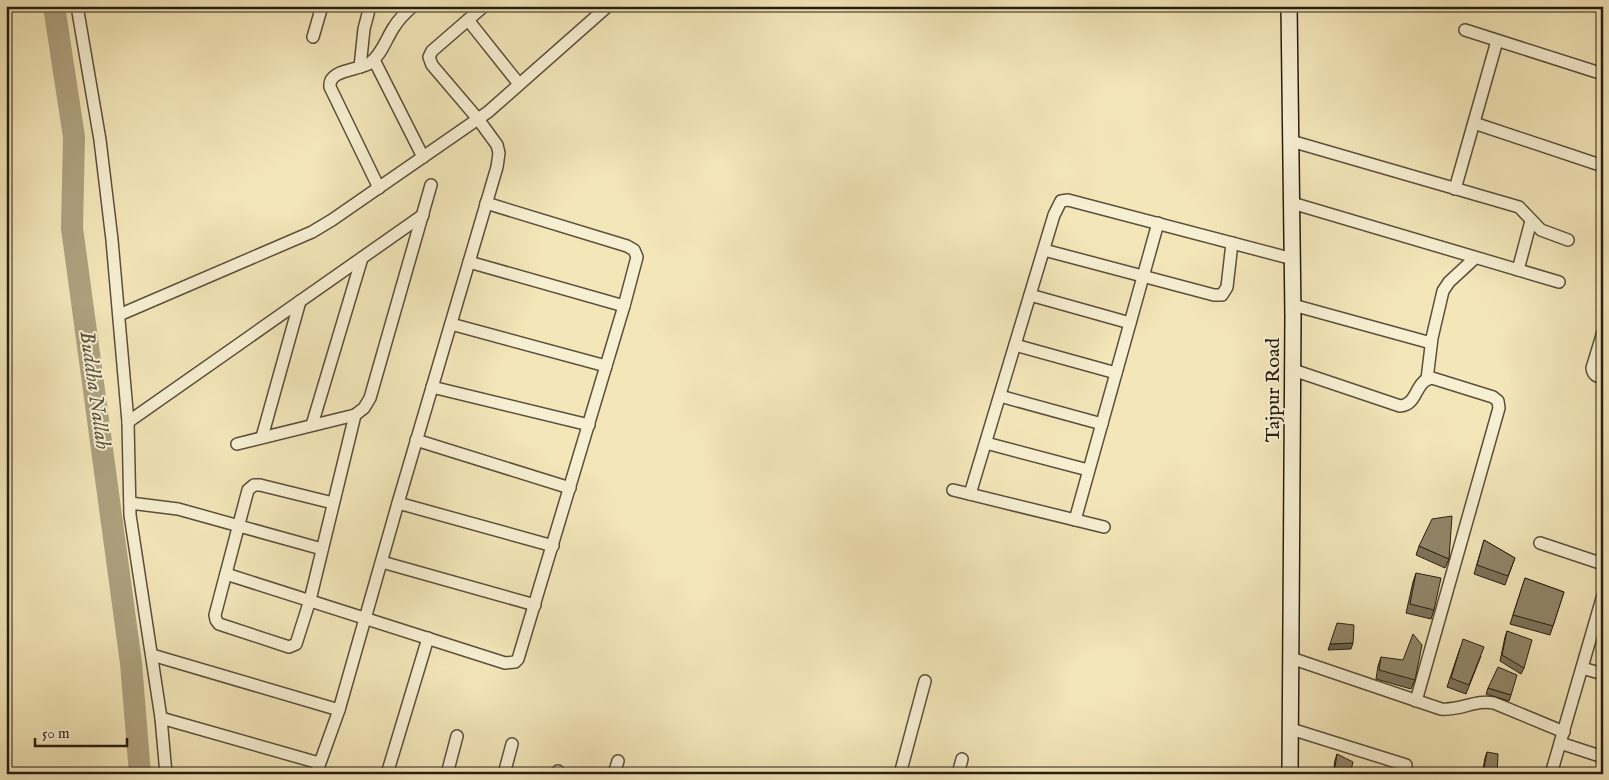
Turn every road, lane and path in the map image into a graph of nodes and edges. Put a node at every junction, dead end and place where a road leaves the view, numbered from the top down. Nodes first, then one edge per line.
1 (77, 6) edge
2 (322, 6) edge
3 (370, 6) edge
4 (413, 6) edge
5 (484, 6) edge
6 (1289, 6) edge
7 (603, 8) edge
8 (468, 20) junction
9 (1465, 30) dead end
10 (313, 37) dead end
11 (1497, 41) junction
12 (374, 60) junction
13 (360, 67) junction
14 (1603, 74) edge
15 (519, 84) junction
16 (478, 119) junction
17 (1474, 123) junction
18 (1291, 141) junction
19 (423, 157) junction
20 (1603, 166) edge
21 (431, 185) dead end
22 (379, 188) junction
23 (1455, 189) junction
24 (1292, 203) junction
25 (486, 204) junction
26 (423, 215) junction
27 (1531, 221) junction
28 (1158, 224) junction
29 (1568, 240) dead end
30 (1232, 243) junction
31 (1044, 250) junction
32 (362, 258) junction
33 (1475, 258) junction
34 (1292, 259) junction
35 (469, 262) junction
36 (1518, 270) junction
37 (1144, 276) junction
38 (1558, 282) dead end
39 (1030, 295) junction
40 (300, 301) junction
41 (1293, 305) junction
42 (624, 306) junction
43 (119, 315) junction
44 (451, 324) junction
45 (1130, 324) junction
46 (1603, 332) edge
47 (1431, 343) junction
48 (1015, 345) junction
49 (606, 366) junction
50 (1293, 370) junction
51 (1116, 373) junction
52 (1603, 378) edge
53 (1427, 379) junction
54 (432, 387) junction
55 (1000, 396) junction
56 (354, 415) junction
57 (128, 422) junction
58 (1102, 424) junction
59 (312, 425) junction
60 (589, 425) junction
61 (262, 437) junction
62 (416, 440) junction
63 (986, 443) junction
64 (237, 444) dead end
65 (1088, 470) junction
66 (570, 488) junction
67 (953, 490) dead end
68 (970, 494) junction
69 (130, 503) junction
70 (333, 503) junction
71 (398, 503) junction
72 (1076, 520) junction
73 (239, 525) junction
74 (1104, 527) dead end
75 (1540, 543) dead end
76 (553, 546) junction
77 (322, 549) junction
78 (382, 562) junction
79 (1603, 564) edge
80 (226, 574) junction
81 (310, 600) junction
82 (1602, 600) edge
83 (535, 605) junction
84 (366, 618) junction
85 (428, 638) junction
86 (152, 655) junction
87 (1291, 658) junction
88 (1582, 668) junction
89 (1603, 674) edge
90 (925, 681) dead end
91 (1416, 701) junction
92 (339, 710) junction
93 (161, 718) junction
94 (1291, 729) junction
95 (457, 736) dead end
96 (1562, 738) junction
97 (512, 744) dead end
98 (1603, 757) edge
99 (962, 759) dead end
100 (618, 761) dead end
101 (1406, 765) dead end
102 (318, 768) edge
103 (166, 774) edge
104 (387, 774) edge
105 (446, 774) edge
106 (504, 774) edge
107 (614, 774) edge
108 (900, 774) edge
109 (958, 774) edge
110 (1290, 774) edge
111 (1551, 774) edge

1 - 43 street
2 - 10 street
3 - 13 street
4 - 12 street
5 - 8 street
6 - 18 main road, Tajpur Road
7 - 15 street
8 - 15 street
8 - 16 street
9 - 11 street
11 - 14 street
11 - 17 street
12 - 13 street
12 - 19 street
13 - 22 street
15 - 16 street
16 - 19 street
16 - 25 street
17 - 20 street
17 - 23 street
18 - 23 street
18 - 24 main road, Tajpur Road
19 - 22 street
21 - 26 street
22 - 43 street
23 - 27 street
24 - 33 street
24 - 34 main road, Tajpur Road
25 - 35 street
25 - 42 street
26 - 32 street
26 - 56 street
27 - 29 street
27 - 36 street
28 - 30 street
28 - 31 street
28 - 37 street
30 - 34 street
30 - 37 street
31 - 37 street
31 - 39 street
32 - 40 street
32 - 59 street
33 - 36 street
33 - 47 street
34 - 41 main road, Tajpur Road
35 - 42 street
35 - 44 street
36 - 38 street
37 - 45 street
39 - 45 street
39 - 48 street
40 - 57 street
40 - 61 street
41 - 47 street
41 - 50 main road, Tajpur Road
42 - 49 street
43 - 57 street
44 - 49 street
44 - 54 street
45 - 51 street
46 - 52 street
47 - 53 street
48 - 51 street
48 - 55 street
49 - 60 street
50 - 53 street
50 - 87 main road, Tajpur Road
51 - 58 street
53 - 91 street
54 - 60 street
54 - 62 street
55 - 58 street
55 - 63 street
56 - 59 street
56 - 70 street
57 - 69 street
58 - 65 street
59 - 61 street
60 - 66 street
61 - 64 street
62 - 66 street
62 - 71 street
63 - 65 street
63 - 68 street
65 - 72 street
66 - 76 street
67 - 68 street
68 - 72 street
69 - 73 street
69 - 86 street
70 - 73 street
70 - 77 street
71 - 76 street
71 - 78 street
72 - 74 street
73 - 77 street
73 - 80 street
75 - 79 street
76 - 83 street
77 - 81 street
78 - 83 street
78 - 84 street
80 - 81 street
80 - 81 street
81 - 84 street
82 - 88 street
83 - 85 street
84 - 85 street
84 - 92 street
85 - 104 street
86 - 92 street
86 - 93 street
87 - 91 street
87 - 94 main road, Tajpur Road
88 - 89 street
88 - 96 street
90 - 108 street
91 - 96 street
92 - 102 street
93 - 102 street
93 - 103 street
94 - 101 street
94 - 110 main road, Tajpur Road
95 - 105 street
96 - 98 street
96 - 111 street
97 - 106 street
99 - 109 street
100 - 107 street

